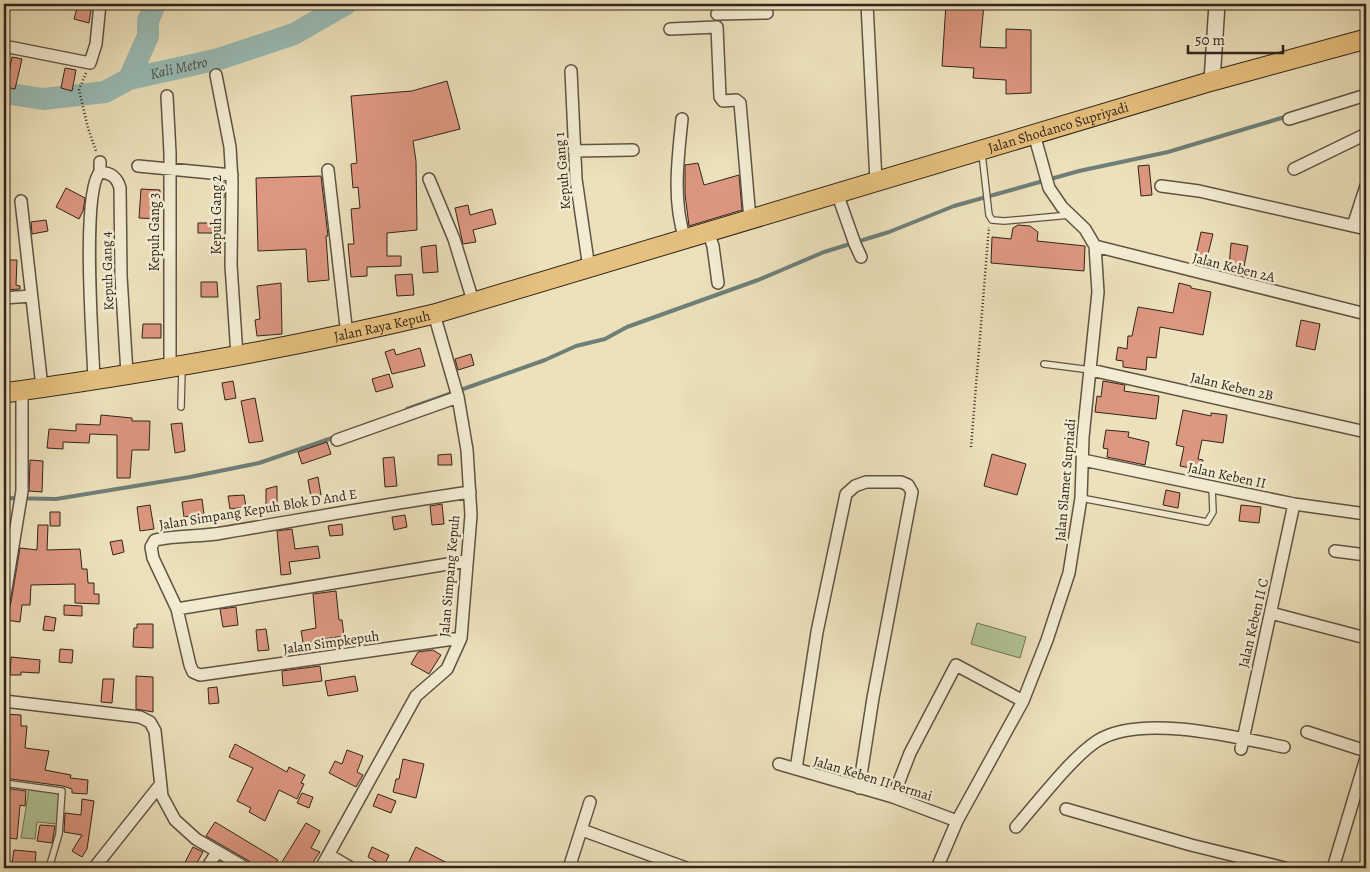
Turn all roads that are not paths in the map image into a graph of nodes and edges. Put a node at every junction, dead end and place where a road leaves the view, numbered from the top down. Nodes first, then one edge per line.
1 (100, 4) edge
2 (867, 4) edge
3 (1217, 4) edge
4 (767, 13) dead end
5 (717, 26) junction
6 (670, 29) dead end
7 (1366, 39) edge
8 (4, 46) edge
9 (571, 70) dead end
10 (216, 75) dead end
11 (1212, 81) junction
12 (1366, 95) edge
13 (166, 96) dead end
14 (682, 119) dead end
15 (1289, 119) dead end
16 (1034, 134) junction
17 (1366, 134) edge
18 (981, 149) junction
19 (633, 150) dead end
20 (574, 151) junction
21 (138, 166) dead end
22 (169, 169) junction
23 (1294, 169) dead end
24 (328, 170) dead end
25 (232, 175) junction
26 (429, 179) dead end
27 (876, 181) junction
28 (1160, 186) dead end
29 (1366, 186) edge
30 (837, 193) junction
31 (21, 201) dead end
32 (1071, 215) junction
33 (750, 219) junction
34 (1353, 226) junction
35 (1366, 229) edge
36 (708, 232) junction
37 (685, 239) junction
38 (1095, 246) junction
39 (861, 257) dead end
40 (589, 268) junction
41 (718, 284) dead end
42 (31, 296) junction
43 (4, 298) edge
44 (473, 301) junction
45 (434, 314) junction
46 (1366, 314) edge
47 (347, 335) junction
48 (237, 356) junction
49 (1044, 364) dead end
50 (176, 367) junction
51 (1091, 370) junction
52 (127, 374) junction
53 (94, 380) junction
54 (42, 387) junction
55 (13, 391) edge
56 (458, 396) junction
57 (181, 407) dead end
58 (1366, 432) edge
59 (337, 440) dead end
60 (1083, 460) junction
61 (1212, 487) junction
62 (470, 492) junction
63 (1081, 498) junction
64 (1294, 504) junction
65 (1366, 514) edge
66 (1335, 550) dead end
67 (1366, 555) edge
68 (466, 561) junction
69 (4, 601) edge
70 (177, 609) junction
71 (1271, 613) junction
72 (460, 638) junction
73 (1366, 638) edge
74 (4, 701) edge
75 (1023, 701) junction
76 (1307, 732) dead end
77 (1242, 744) junction
78 (1284, 747) dead end
79 (1366, 750) edge
80 (1366, 758) edge
81 (779, 764) dead end
82 (796, 769) junction
83 (4, 783) edge
84 (160, 785) junction
85 (859, 788) junction
86 (893, 797) junction
87 (590, 802) dead end
88 (1066, 809) dead end
89 (957, 821) junction
90 (1016, 827) dead end
91 (582, 830) junction
92 (217, 852) junction
93 (329, 855) junction
94 (49, 868) edge
95 (94, 868) edge
96 (207, 868) edge
97 (246, 868) edge
98 (321, 868) edge
99 (351, 868) edge
100 (569, 868) edge
101 (686, 868) edge
102 (937, 868) edge
103 (1285, 868) edge
104 (1333, 868) edge

1 - 8 street
2 - 27 street
3 - 11 street
4 - 5 street
5 - 6 street
5 - 33 street
7 - 11 main road, Jalan Shodanco Supriyadi
9 - 20 street, Kepuh Gang 1
10 - 25 street, Kepuh Gang 2
11 - 16 main road, Jalan Shodanco Supriyadi
12 - 15 street
13 - 22 street, Kepuh Gang 3
14 - 37 street
16 - 18 main road, Jalan Shodanco Supriyadi
16 - 32 street, Jalan Slamet Supriadi
17 - 23 street
18 - 27 main road, Jalan Shodanco Supriyadi
18 - 32 lane
19 - 20 street
20 - 40 street, Kepuh Gang 1
21 - 22 street
22 - 25 street
22 - 50 street, Kepuh Gang 3
24 - 47 street
25 - 48 street, Kepuh Gang 2
26 - 44 street
27 - 30 main road, Jalan Shodanco Supriyadi
28 - 34 street
29 - 34 street
30 - 33 main road, Jalan Shodanco Supriyadi
30 - 39 street
31 - 42 street
32 - 38 street, Jalan Slamet Supriadi
33 - 36 main road, Jalan Raya Kepuh
34 - 35 street
36 - 37 main road, Jalan Raya Kepuh
36 - 41 street
37 - 40 main road, Jalan Raya Kepuh
38 - 46 street, Jalan Keben 2A
38 - 51 street, Jalan Slamet Supriadi
40 - 44 main road, Jalan Raya Kepuh
42 - 43 street
42 - 54 street
44 - 45 main road, Jalan Raya Kepuh
45 - 47 main road, Jalan Raya Kepuh
45 - 56 street, Jalan Simpang Kepuh
47 - 48 main road, Jalan Raya Kepuh
48 - 50 main road, Jalan Raya Kepuh
49 - 51 lane
50 - 52 main road, Jalan Raya Kepuh
50 - 57 lane
51 - 58 street, Jalan Keben 2B
51 - 60 street, Jalan Slamet Supriadi
52 - 53 main road, Jalan Raya Kepuh
52 - 53 street, Kepuh Gang 4
53 - 54 main road, Jalan Raya Kepuh
54 - 55 main road, Jalan Raya Kepuh
55 - 69 street
56 - 59 street
56 - 62 street, Jalan Simpang Kepuh
60 - 61 street, Jalan Keben II
60 - 63 street, Jalan Slamet Supriadi
61 - 63 lane
61 - 64 street, Jalan Keben II
62 - 68 street, Jalan Simpang Kepuh
62 - 70 street, Jalan Simpang Kepuh Blok D And E
63 - 75 street, Jalan Slamet Supriadi
64 - 65 street, Jalan Keben II
64 - 71 street, Jalan Keben II C
66 - 67 street
68 - 70 street
68 - 72 street, Jalan Simpang Kepuh
70 - 72 street, Jalan Simpkepuh
71 - 73 street
71 - 77 street, Jalan Keben II C
72 - 93 street, Jalan Simpang Kepuh
74 - 84 street
75 - 86 street
75 - 89 street, Jalan Slamet Supriadi
76 - 79 street
77 - 78 street
77 - 90 street
80 - 104 street
81 - 82 street, Jalan Keben II Permai
82 - 85 street, Jalan Keben II Permai
82 - 85 street
83 - 94 lane
84 - 92 street
84 - 95 street
85 - 86 street, Jalan Keben II Permai
86 - 89 street, Jalan Keben II Permai
87 - 91 street
88 - 103 street
89 - 102 street, Jalan Slamet Supriadi
91 - 100 street
91 - 101 street
92 - 96 street
92 - 97 street
93 - 98 street, Jalan Simpang Kepuh
93 - 99 street

